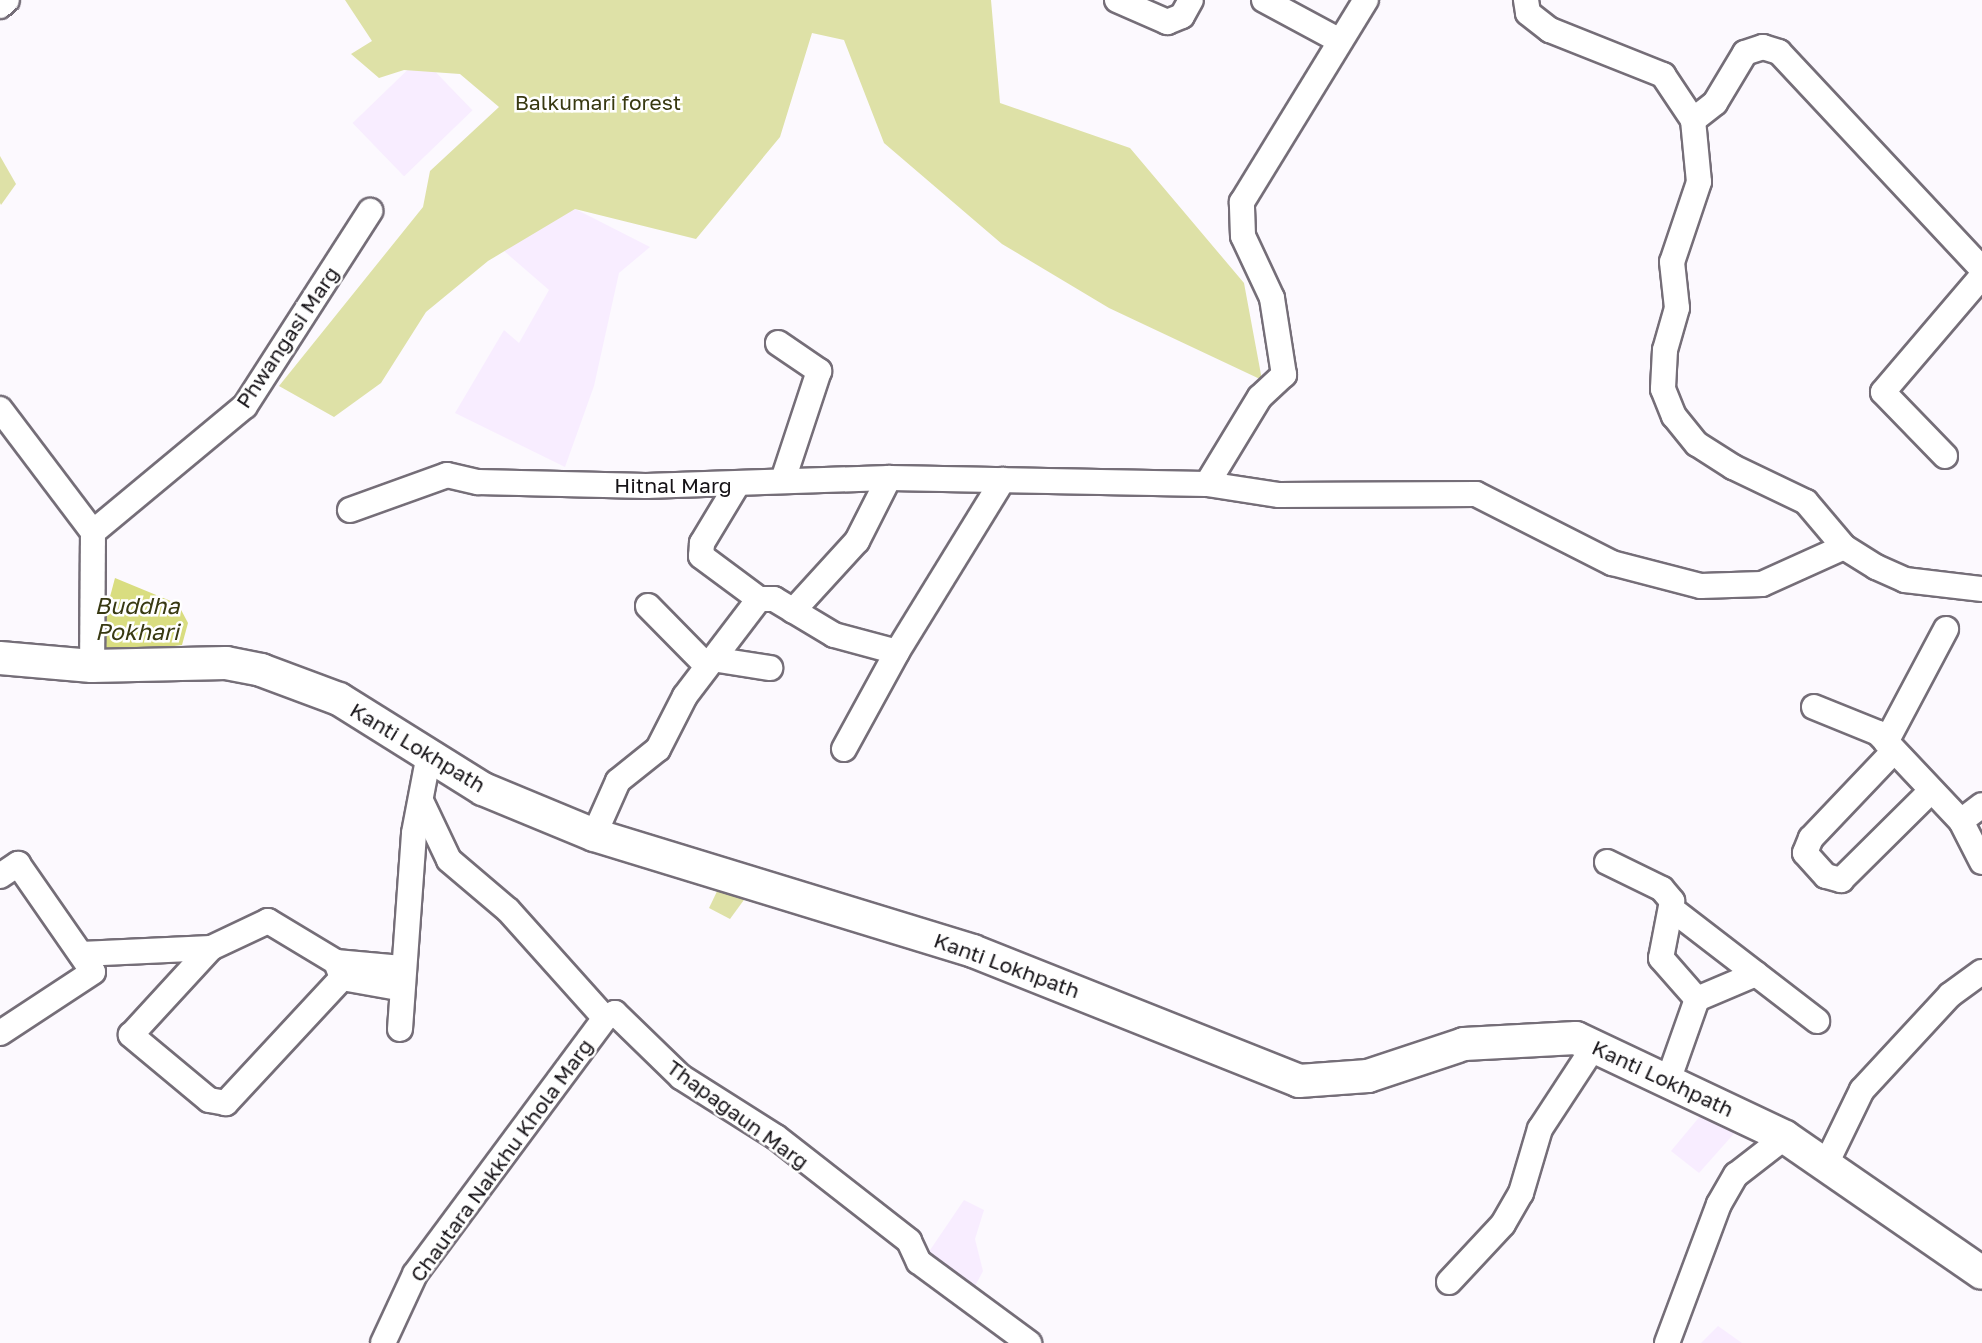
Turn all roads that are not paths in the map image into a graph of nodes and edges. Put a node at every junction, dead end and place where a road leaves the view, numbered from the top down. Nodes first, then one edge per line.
1 (7, 0) edge
2 (1117, 0) edge
3 (1191, 0) edge
4 (1264, 0) edge
5 (1366, 0) edge
6 (1526, 0) edge
7 (0, 6) edge
8 (1340, 41) junction
9 (1693, 120) junction
10 (370, 211) dead end
11 (1982, 269) edge
12 (1982, 276) edge
13 (778, 343) dead end
14 (0, 409) edge
15 (1945, 456) dead end
16 (889, 478) junction
17 (783, 480) junction
18 (1003, 480) junction
19 (1208, 484) junction
20 (737, 485) junction
21 (350, 510) dead end
22 (93, 532) junction
23 (1844, 547) junction
24 (1982, 589) edge
25 (759, 599) junction
26 (648, 606) dead end
27 (793, 611) junction
28 (1946, 629) dead end
29 (897, 652) junction
30 (0, 658) edge
31 (710, 663) junction
32 (92, 666) junction
33 (770, 668) dead end
34 (1814, 707) dead end
35 (1890, 747) junction
36 (844, 749) dead end
37 (429, 754) junction
38 (1930, 792) junction
39 (421, 801) junction
40 (1982, 805) edge
41 (1961, 821) junction
42 (594, 835) junction
43 (1608, 862) dead end
44 (1982, 862) edge
45 (0, 876) edge
46 (1673, 910) junction
47 (211, 948) junction
48 (81, 954) junction
49 (339, 970) junction
50 (1982, 972) edge
51 (1756, 974) junction
52 (400, 978) junction
53 (1697, 999) junction
54 (606, 1018) junction
55 (1817, 1021) dead end
56 (400, 1030) dead end
57 (0, 1033) edge
58 (1595, 1045) junction
59 (1669, 1078) junction
60 (1785, 1137) junction
61 (1826, 1162) junction
62 (1982, 1273) edge
63 (1449, 1282) dead end
64 (383, 1343) edge
65 (1029, 1343) edge
66 (1667, 1343) edge

1 - 7 street
2 - 3 street
4 - 8 street
5 - 8 street
6 - 9 street
8 - 19 street
9 - 11 street
9 - 23 street
10 - 22 street, Phwangasi Marg
12 - 15 street
13 - 17 street
14 - 22 street
16 - 17 street, Hitnal Marg
16 - 18 street, Hitnal Marg
16 - 27 street
17 - 20 street, Hitnal Marg
18 - 19 street, Hitnal Marg
18 - 29 street
19 - 23 street, Hitnal Marg
20 - 21 street, Hitnal Marg
20 - 25 street
22 - 32 street
23 - 24 street
25 - 27 street
25 - 31 street
26 - 31 street
27 - 29 street
28 - 35 street
29 - 36 street
30 - 32 main road, Kanti Lokhpath
31 - 33 street
31 - 42 street
32 - 37 main road, Kanti Lokhpath
34 - 35 street
35 - 38 street
35 - 38 street
37 - 39 street
37 - 42 main road, Kanti Lokhpath
38 - 41 street
39 - 52 street
39 - 54 street, Thapagaun Marg
40 - 41 street
41 - 44 street
42 - 58 main road, Kanti Lokhpath
43 - 46 street
45 - 48 street
46 - 51 street
46 - 53 street
47 - 48 street
47 - 49 street
47 - 49 street
48 - 57 street
49 - 52 street
50 - 61 street
51 - 53 street
51 - 55 street
52 - 56 street
53 - 59 street
54 - 64 street, Chautara Nakkhu Khola Marg
54 - 65 street, Thapagaun Marg
58 - 59 main road, Kanti Lokhpath
58 - 63 street
59 - 60 main road, Kanti Lokhpath
60 - 61 main road, Kanti Lokhpath
60 - 66 street
61 - 62 main road, Kanti Lokhpath

